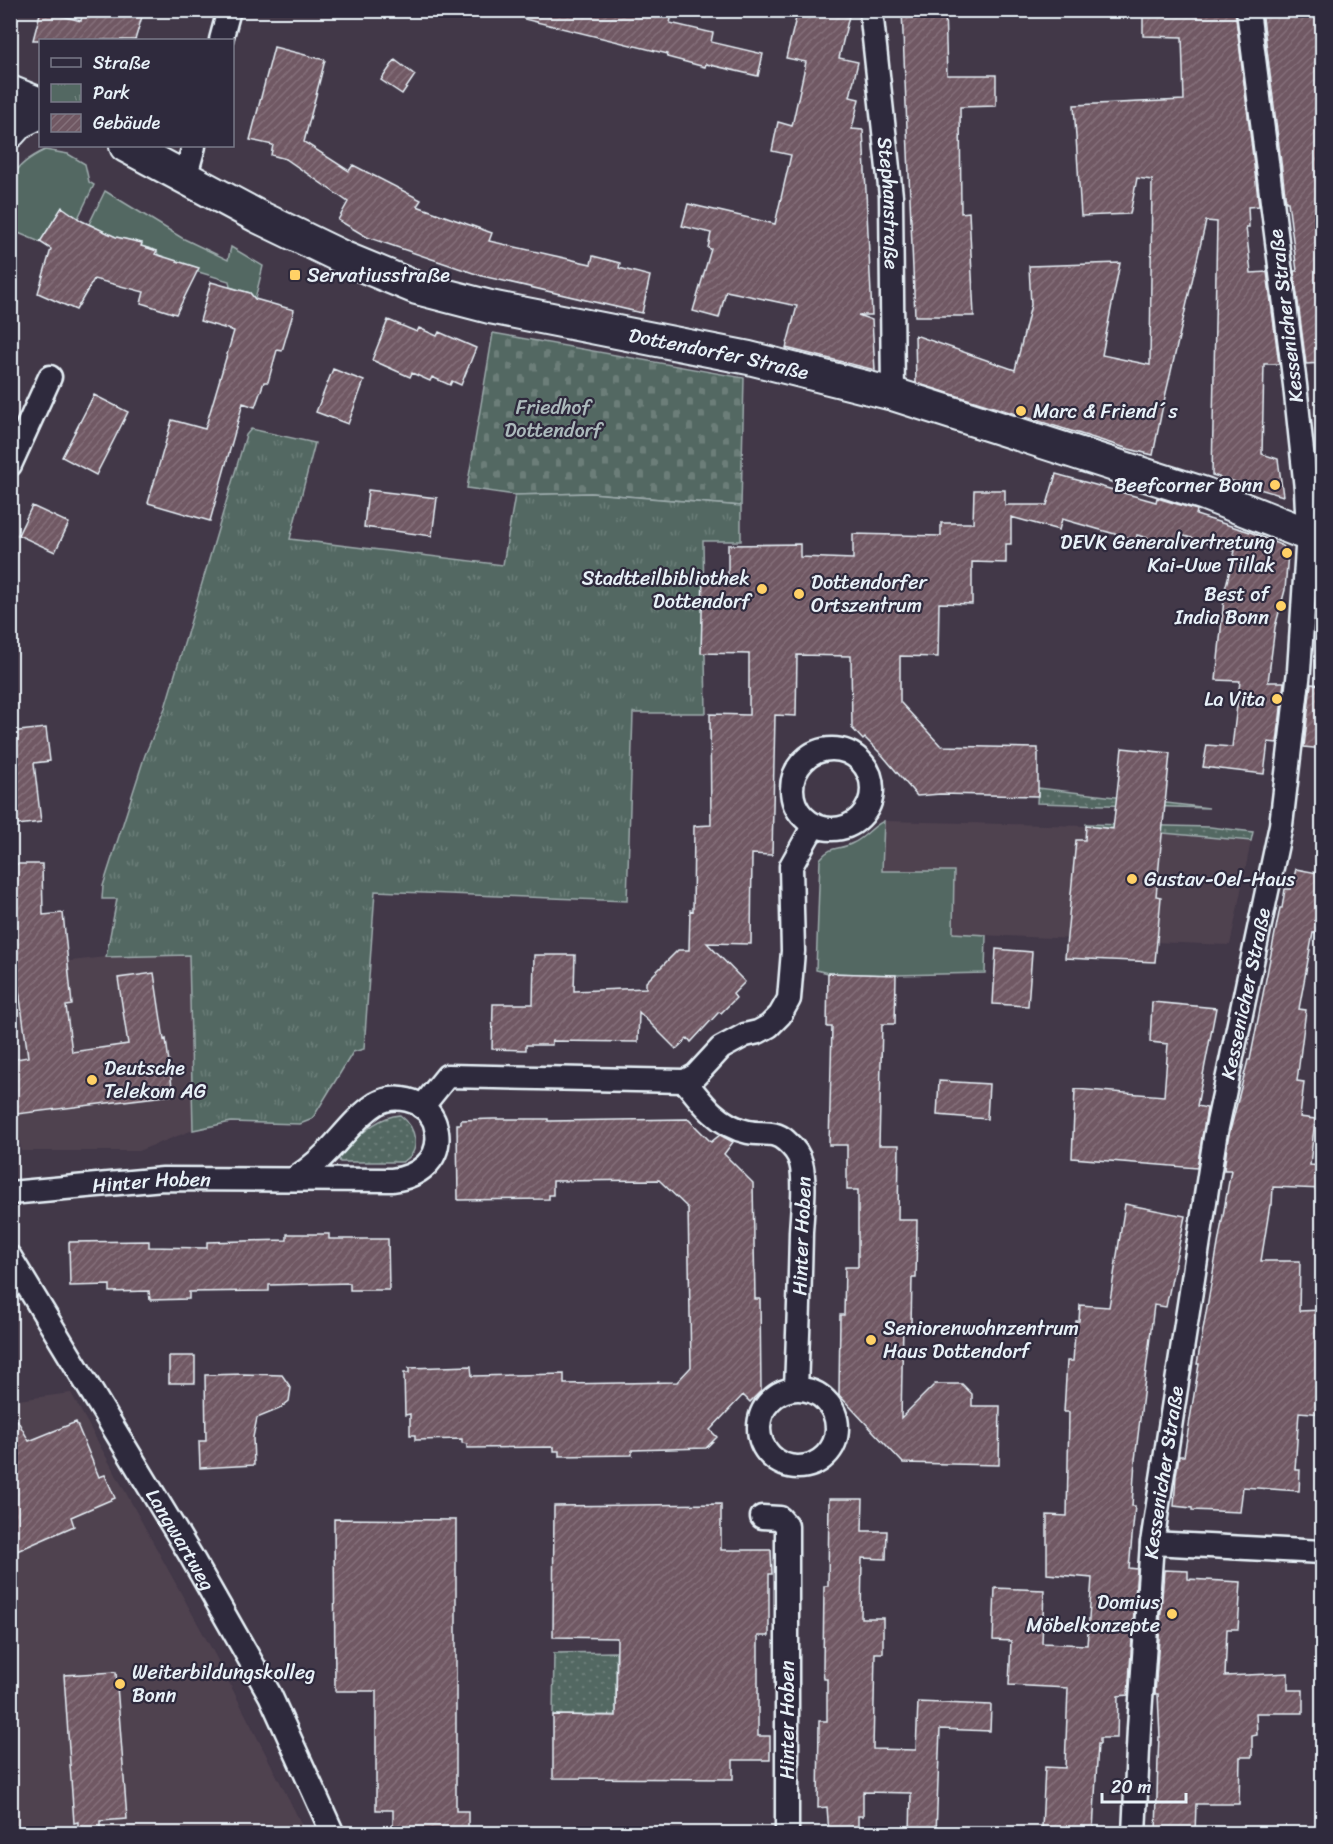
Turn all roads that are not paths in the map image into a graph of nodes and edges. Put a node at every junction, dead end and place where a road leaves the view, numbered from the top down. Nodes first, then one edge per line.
1 (229, 10) edge
2 (871, 10) edge
3 (1248, 10) edge
4 (221, 39) edge
5 (10, 93) edge
6 (39, 104) edge
7 (39, 112) edge
8 (10, 132) edge
9 (128, 147) edge
10 (194, 147) edge
11 (185, 178) junction
12 (50, 377) dead end
13 (893, 394) junction
14 (10, 465) edge
15 (1315, 537) edge
16 (814, 825) dead end
17 (686, 1081) junction
18 (422, 1107) junction
19 (294, 1179) junction
20 (10, 1193) edge
21 (10, 1257) edge
22 (796, 1388) dead end
23 (762, 1517) dead end
24 (1152, 1543) junction
25 (1323, 1552) edge
26 (333, 1833) edge
27 (787, 1833) edge
28 (1134, 1833) edge

1 - 4 street
2 - 13 street, Stephanstraße
3 - 15 street, Kessenicher Straße
5 - 6 main road
7 - 8 main road
9 - 11 main road, Dottendorfer Straße
10 - 11 street
11 - 13 main road, Dottendorfer Straße
12 - 14 street
13 - 15 main road, Dottendorfer Straße
15 - 24 street, Kessenicher Straße
16 - 17 street
17 - 18 street
17 - 22 street, Hinter Hoben
18 - 19 street
18 - 19 street, Hinter Hoben
19 - 20 street, Hinter Hoben
21 - 26 street, Langwartweg
23 - 27 street, Hinter Hoben
24 - 25 street
24 - 28 street, Kessenicher Straße

